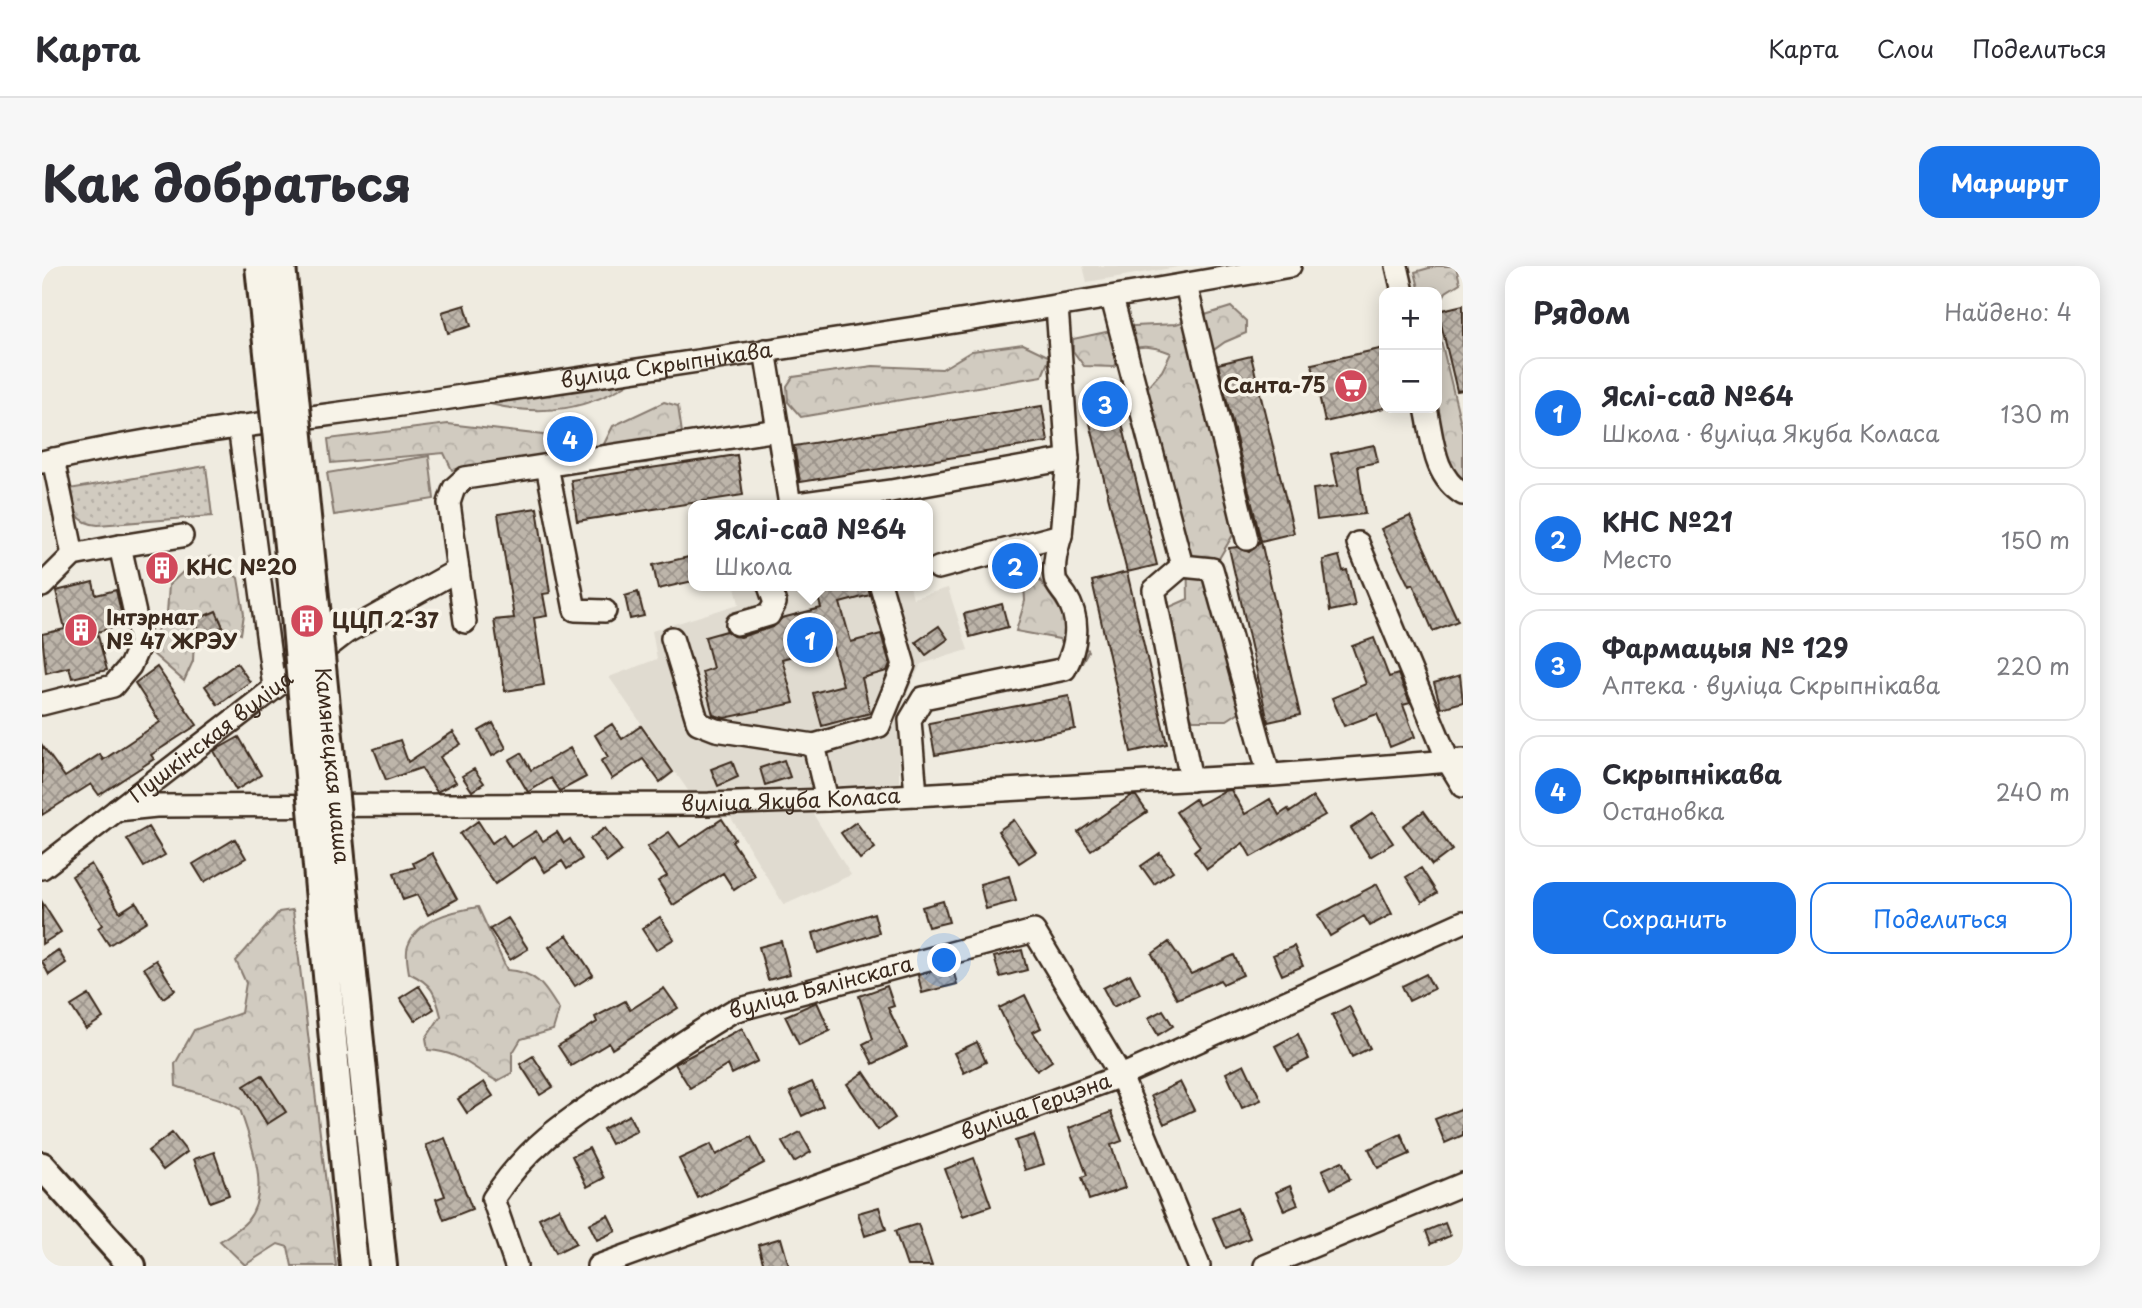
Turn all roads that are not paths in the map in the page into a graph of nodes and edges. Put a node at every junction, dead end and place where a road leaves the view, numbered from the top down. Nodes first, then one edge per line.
1 (259, 266) edge
2 (282, 266) edge
3 (1290, 266) edge
4 (1397, 266) edge
5 (1186, 285) junction
6 (1402, 287) edge
7 (1112, 298) junction
8 (1057, 307) junction
9 (765, 350) junction
10 (1427, 413) edge
11 (239, 426) junction
12 (778, 430) junction
13 (1068, 459) junction
14 (48, 460) edge
15 (547, 466) junction
16 (1463, 494) edge
17 (789, 500) edge
18 (826, 500) edge
19 (1061, 535) junction
20 (182, 536) dead end
21 (1247, 539) dead end
22 (1359, 543) dead end
23 (120, 546) junction
24 (74, 555) junction
25 (1182, 566) junction
26 (938, 568) dead end
27 (458, 570) junction
28 (42, 586) edge
29 (771, 591) edge
30 (882, 591) edge
31 (605, 611) dead end
32 (465, 621) dead end
33 (737, 625) dead end
34 (672, 638) dead end
35 (274, 687) junction
36 (42, 704) edge
37 (814, 745) junction
38 (1456, 762) edge
39 (1269, 775) junction
40 (1191, 780) junction
41 (1463, 786) edge
42 (916, 795) junction
43 (827, 800) junction
44 (117, 810) junction
45 (42, 868) edge
46 (331, 888) junction
47 (1463, 922) edge
48 (1121, 1076) junction
49 (42, 1166) edge
50 (1463, 1184) edge
51 (132, 1266) edge
52 (354, 1266) edge
53 (383, 1266) edge
54 (516, 1266) edge
55 (598, 1266) edge
56 (1199, 1266) edge
57 (1265, 1266) edge

1 - 46 main road, Камянецкая шаша, bridge
2 - 46 main road, Камянецкая шаша, bridge
3 - 5 street, вуліца Скрыпнікава
4 - 6 street
5 - 7 street, вуліца Скрыпнікава
5 - 21 street
7 - 8 street, вуліца Скрыпнікава
7 - 25 street
8 - 9 street, вуліца Скрыпнікава
8 - 13 street
9 - 11 street, вуліца Скрыпнікава
9 - 12 street
10 - 16 street
11 - 14 street, вуліца Скрыпнікава
11 - 35 street
12 - 15 street
12 - 17 street
13 - 18 street
13 - 19 street
14 - 24 street
15 - 27 street
15 - 31 street
19 - 26 street
19 - 42 street
20 - 23 street
22 - 38 street
23 - 24 street
23 - 36 street
24 - 28 street
25 - 39 street
25 - 40 street
27 - 32 street
27 - 35 street, Пушкінская вуліца
29 - 33 street
30 - 37 street
34 - 37 street
35 - 44 street, Пушкінская вуліца
37 - 43 street
38 - 39 street, вуліца Якуба Коласа
38 - 41 street
39 - 40 street, вуліца Якуба Коласа
40 - 42 street, вуліца Якуба Коласа
42 - 43 street, вуліца Якуба Коласа
43 - 44 street, вуліца Якуба Коласа
44 - 45 street, Пушкінская вуліца
46 - 52 main road, Камянецкая шаша
46 - 53 main road, Камянецкая шаша
47 - 48 street, вуліца Герцэна
48 - 54 street, вуліца Бялінскага
48 - 55 street, вуліца Герцэна
48 - 56 street, вуліца Бялінскага
49 - 51 main road
50 - 57 street

